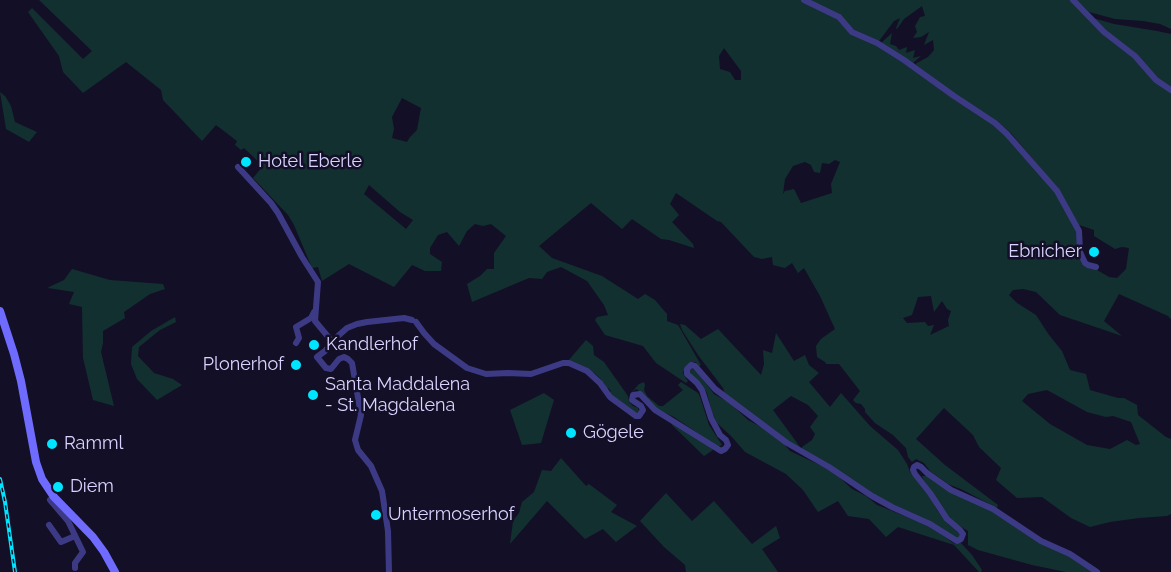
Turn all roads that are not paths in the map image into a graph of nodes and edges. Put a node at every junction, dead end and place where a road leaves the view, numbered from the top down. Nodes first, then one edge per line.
1 (804, 0) edge
2 (1073, 0) edge
3 (1171, 90) edge
4 (238, 168) dead end
5 (1096, 267) dead end
6 (316, 309) junction
7 (0, 311) edge
8 (296, 343) dead end
9 (332, 344) junction
10 (54, 497) junction
11 (49, 525) dead end
12 (75, 536) junction
13 (75, 568) dead end
14 (115, 572) edge
15 (389, 572) edge
16 (1098, 572) edge

1 - 5 street
2 - 3 street
4 - 6 street
6 - 8 street
6 - 9 street
7 - 10 street
9 - 15 street
9 - 16 street
10 - 12 street
10 - 14 street
11 - 12 street
12 - 13 street

